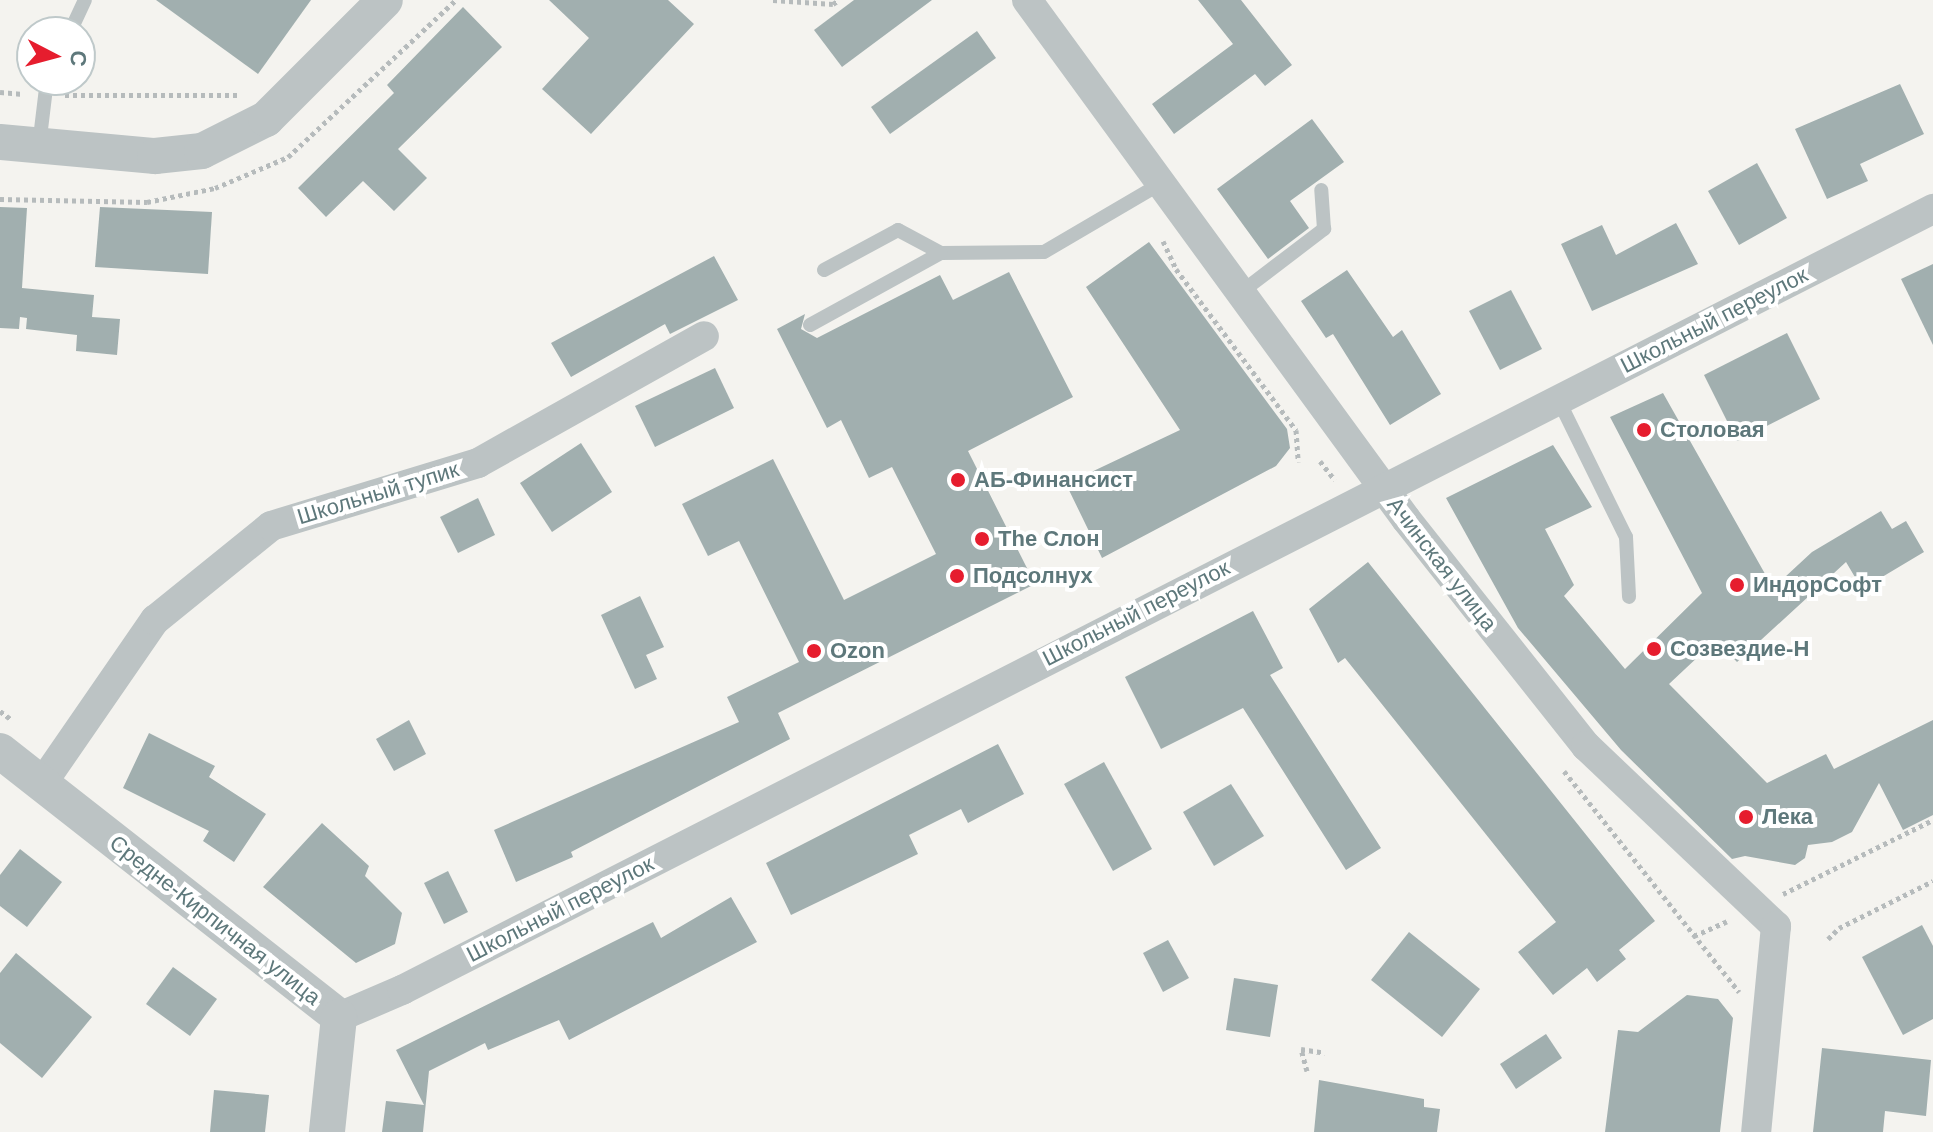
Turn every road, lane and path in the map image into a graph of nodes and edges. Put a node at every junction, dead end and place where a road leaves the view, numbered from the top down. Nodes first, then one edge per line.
1 (385, 0) edge
2 (773, 0) edge
3 (839, 0) edge
4 (1027, 0) edge
5 (96, 90) edge
6 (254, 95) dead end
7 (45, 96) edge
8 (0, 142) edge
9 (39, 146) junction
10 (1160, 184) junction
11 (1321, 190) dead end
12 (1933, 209) edge
13 (941, 253) junction
14 (824, 270) dead end
15 (1240, 293) junction
16 (810, 325) dead end
17 (704, 336) dead end
18 (1557, 399) junction
19 (1320, 461) dead end
20 (1336, 481) dead end
21 (1382, 487) junction
22 (1629, 597) dead end
23 (0, 751) edge
24 (1560, 765) dead end
25 (41, 785) junction
26 (1933, 820) edge
27 (1933, 881) edge
28 (1778, 896) dead end
29 (1732, 918) dead end
30 (1694, 936) junction
31 (1828, 939) dead end
32 (1738, 1009) dead end
33 (339, 1017) junction
34 (1325, 1053) dead end
35 (1307, 1071) dead end
36 (327, 1132) edge
37 (1756, 1132) edge

1 - 9 street
2 - 3 path
4 - 10 street, Ачинская улица
5 - 6 path
7 - 9 lane
8 - 9 street
10 - 13 lane
10 - 15 street, Ачинская улица
11 - 15 lane
12 - 18 street, Школьный переулок
13 - 14 lane
13 - 16 lane
15 - 21 street, Ачинская улица
17 - 25 street, Школьный тупик
18 - 21 street, Школьный переулок
18 - 22 lane
19 - 20 path
21 - 33 street, Школьный переулок
21 - 37 street, Ачинская улица
23 - 25 street, Средне-Кирпичная улица
24 - 30 path
25 - 33 street, Средне-Кирпичная улица
26 - 28 path
27 - 31 path
29 - 30 path
30 - 32 path
33 - 36 street, Средне-Кирпичная улица
34 - 35 path

